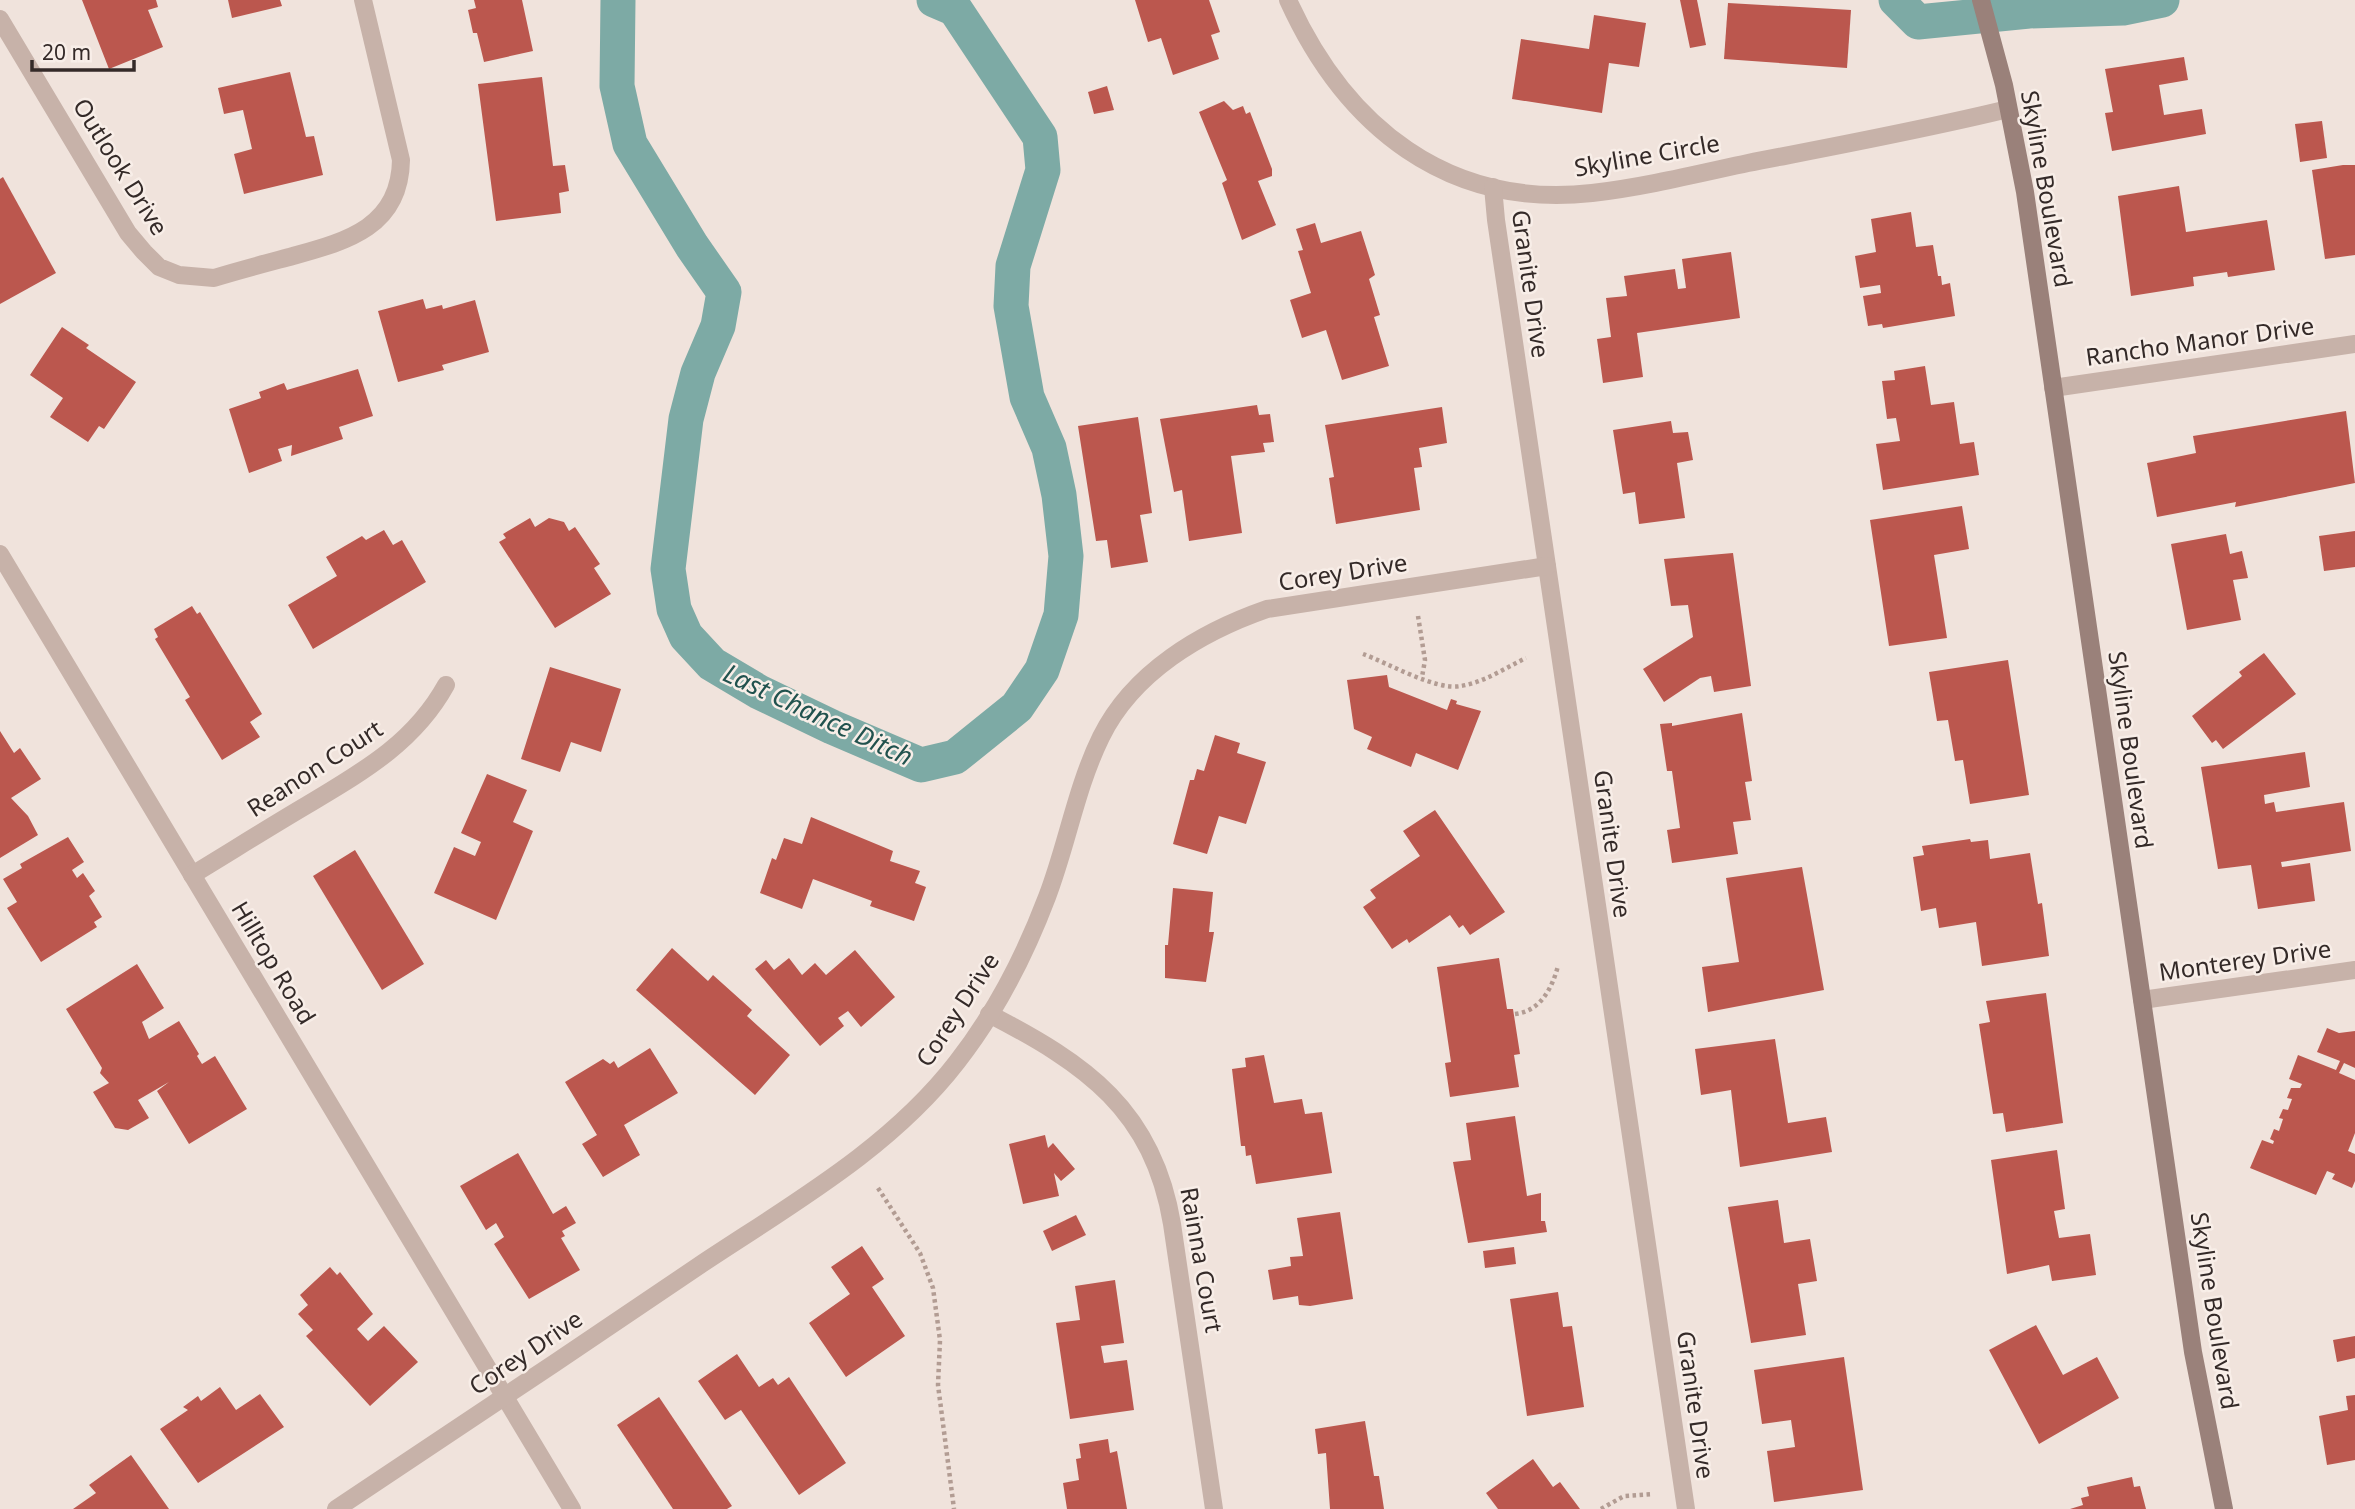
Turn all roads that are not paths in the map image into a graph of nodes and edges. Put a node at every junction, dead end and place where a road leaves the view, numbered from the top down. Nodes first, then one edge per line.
1 (363, 0) edge
2 (1288, 0) edge
3 (1981, 0) edge
4 (0, 19) edge
5 (2008, 108) junction
6 (1493, 187) junction
7 (2355, 344) edge
8 (2053, 388) junction
9 (0, 554) edge
10 (1547, 566) junction
11 (446, 685) dead end
12 (192, 875) junction
13 (2355, 970) edge
14 (2142, 1000) junction
15 (989, 1014) junction
16 (505, 1397) junction
17 (336, 1509) edge
18 (572, 1509) edge
19 (1214, 1509) edge
20 (1686, 1509) edge
21 (2224, 1509) edge

1 - 4 street, Outlook Drive
2 - 6 street, Skyline Circle
3 - 5 street, Skyline Boulevard
5 - 6 street, Skyline Circle
5 - 8 street, Skyline Boulevard
6 - 10 street, Granite Drive
7 - 8 street, Rancho Manor Drive
8 - 14 street, Skyline Boulevard
9 - 12 street, Hilltop Road
10 - 15 street, Corey Drive
10 - 20 street, Granite Drive
11 - 12 street, Reanon Court
12 - 16 street, Hilltop Road
13 - 14 street, Monterey Drive
14 - 21 street, Skyline Boulevard
15 - 16 street, Corey Drive
15 - 19 street, Rainna Court
16 - 17 street, Corey Drive
16 - 18 street, Hilltop Road

